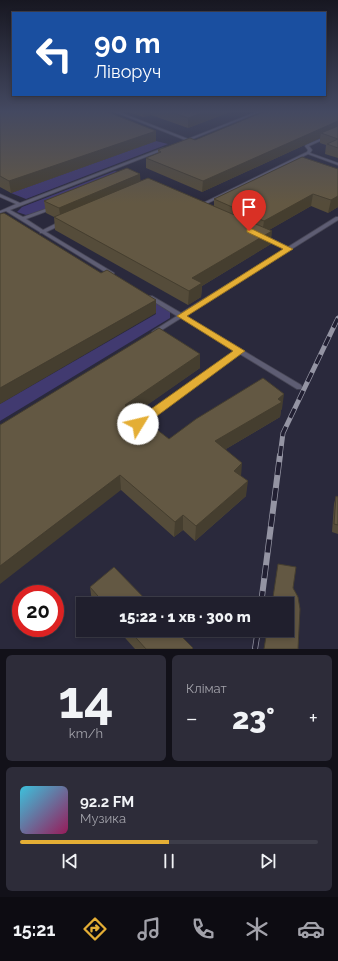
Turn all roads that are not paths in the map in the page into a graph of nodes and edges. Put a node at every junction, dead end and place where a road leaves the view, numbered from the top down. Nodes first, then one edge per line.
1 (315, 142) edge
2 (165, 149) edge
3 (308, 153) junction
4 (338, 164) edge
5 (113, 169) junction
6 (118, 171) edge
7 (1, 196) edge
8 (19, 204) junction
9 (59, 205) edge
10 (6, 209) junction
11 (204, 210) edge
12 (0, 212) edge
13 (338, 218) edge
14 (22, 219) junction
15 (64, 222) edge
16 (42, 232) junction
17 (261, 236) edge
18 (289, 249) junction
19 (115, 276) edge
20 (142, 292) edge
21 (181, 316) junction
22 (148, 336) edge
23 (240, 351) junction
24 (299, 387) dead end
25 (138, 424) edge

1 - 3 lane
2 - 5 lane
3 - 4 lane
3 - 11 lane
5 - 6 lane
5 - 8 lane
7 - 8 lane
8 - 10 lane
9 - 14 lane
10 - 12 lane
10 - 14 lane
13 - 18 lane
14 - 16 lane
15 - 16 lane
16 - 19 lane
17 - 18 lane
18 - 21 lane
20 - 21 lane
21 - 22 lane
21 - 23 lane
23 - 24 lane
23 - 25 lane

